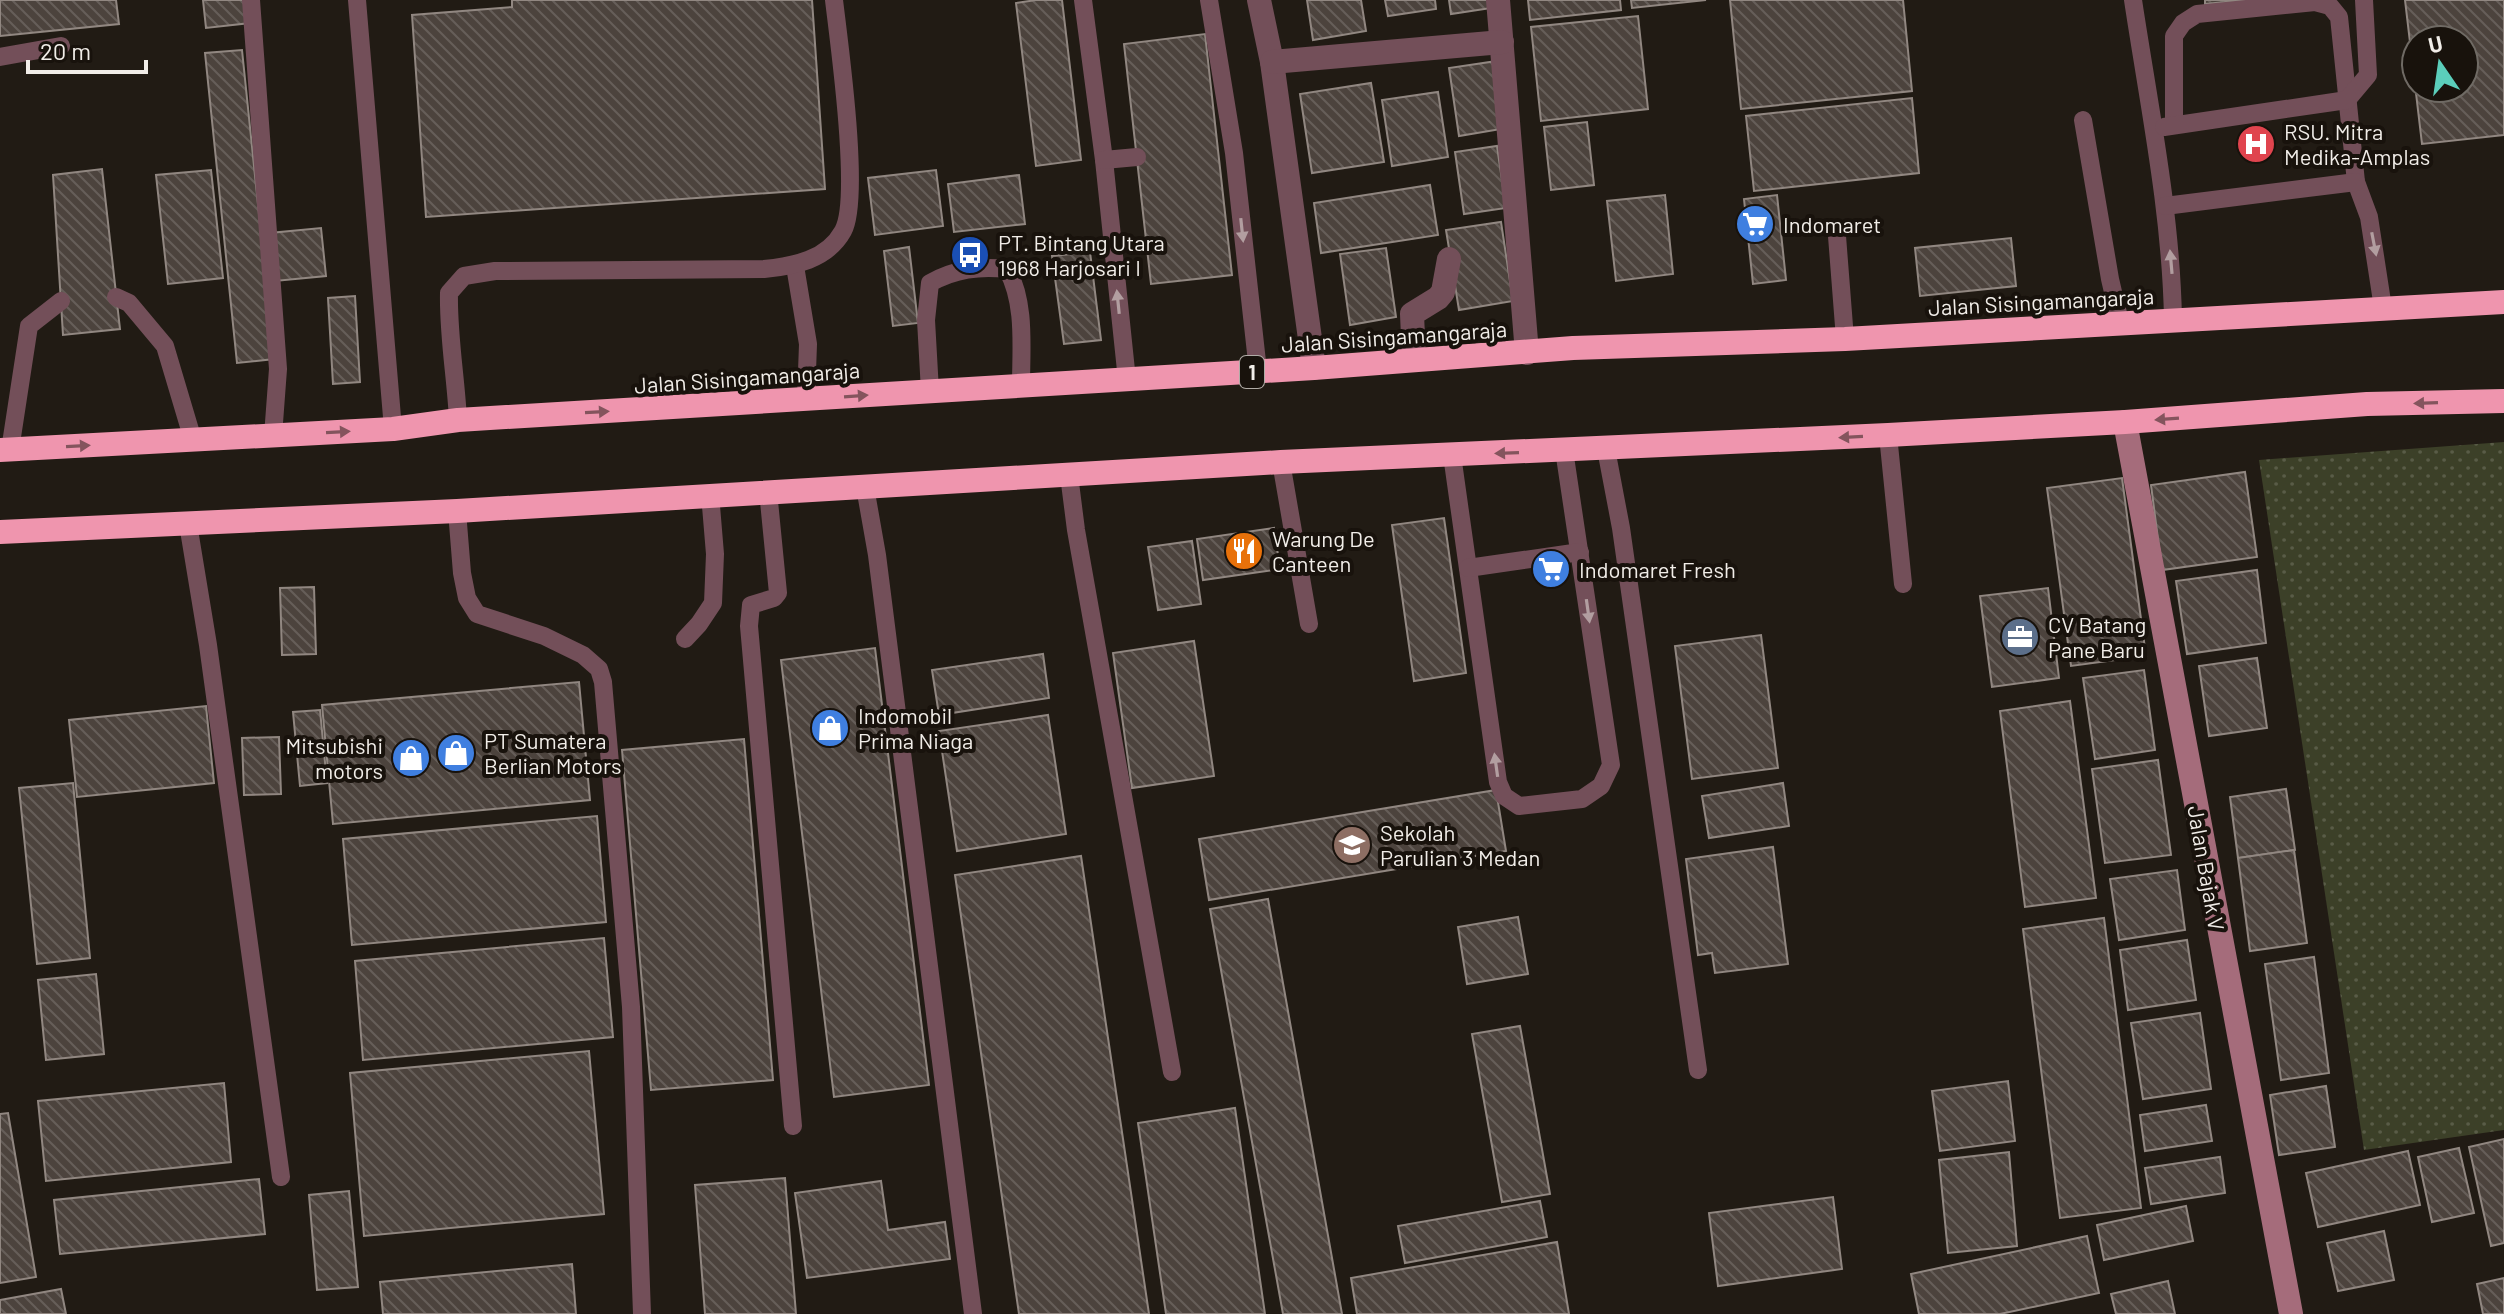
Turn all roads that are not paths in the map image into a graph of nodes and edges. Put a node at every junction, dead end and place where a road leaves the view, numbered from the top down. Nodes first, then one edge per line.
1 (251, 0) edge
2 (357, 0) edge
3 (834, 0) edge
4 (1083, 0) edge
5 (1209, 0) edge
6 (1259, 0) edge
7 (1498, 0) edge
8 (2133, 0) edge
9 (2364, 0) edge
10 (1502, 42) junction
11 (61, 46) dead end
12 (0, 57) edge
13 (1272, 62) junction
14 (2347, 100) junction
15 (2083, 120) dead end
16 (2174, 125) junction
17 (2153, 128) junction
18 (1137, 157) dead end
19 (1104, 160) junction
20 (2356, 182) junction
21 (2165, 206) junction
22 (1837, 236) dead end
23 (1449, 259) dead end
24 (795, 266) junction
25 (116, 297) dead end
26 (61, 301) dead end
27 (2504, 302) edge
28 (2383, 308) junction
29 (2173, 319) junction
30 (2120, 322) junction
31 (1845, 339) junction
32 (1527, 353) junction
33 (1414, 359) junction
34 (1314, 368) junction
35 (1258, 371) junction
36 (1127, 380) junction
37 (1021, 386) junction
38 (930, 391) junction
39 (806, 399) junction
40 (2504, 401) edge
41 (458, 420) junction
42 (2125, 422) junction
43 (393, 429) junction
44 (1888, 435) junction
45 (273, 436) junction
46 (193, 440) junction
47 (1606, 449) junction
48 (5, 450) edge
49 (1564, 450) junction
50 (1452, 455) junction
51 (1281, 462) junction
52 (1069, 475) junction
53 (865, 487) junction
54 (768, 491) junction
55 (710, 494) junction
56 (457, 511) junction
57 (188, 524) junction
58 (0, 532) edge
59 (1580, 552) junction
60 (1468, 568) junction
61 (1903, 584) dead end
62 (1309, 624) dead end
63 (685, 639) dead end
64 (1698, 1070) dead end
65 (1172, 1072) dead end
66 (793, 1126) dead end
67 (281, 1177) dead end
68 (642, 1314) edge
69 (973, 1314) edge
70 (2291, 1314) edge

1 - 45 lane
2 - 43 lane
3 - 24 lane
4 - 19 lane
5 -> 35 lane
6 - 13 street
7 - 10 street
8 - 17 lane
9 - 14 lane
10 - 13 street
10 - 32 street
11 - 12 lane
13 - 34 street
14 - 16 lane
14 - 16 lane
14 - 20 lane
15 - 30 lane
16 - 17 lane
17 - 21 lane
18 - 19 lane
36 -> 19 lane
20 - 21 lane
20 -> 28 lane
29 -> 21 lane
22 - 31 lane
23 - 33 street
24 - 39 lane
24 - 41 lane
25 - 46 lane
26 - 48 lane
27 - 28 highway, Jalan Sisingamangaraja / 1
28 - 29 highway, Jalan Sisingamangaraja / 1
29 - 30 highway, Jalan Sisingamangaraja / 1
30 - 31 highway, Jalan Sisingamangaraja / 1
31 - 32 highway, Jalan Sisingamangaraja / 1
32 - 33 highway, Jalan Sisingamangaraja / 1
33 - 34 highway, Jalan Sisingamangaraja / 1
34 - 35 highway, Jalan Sisingamangaraja / 1
35 - 36 highway, Jalan Sisingamangaraja / 1
36 - 37 highway, Jalan Sisingamangaraja / 1
37 - 38 highway, Jalan Sisingamangaraja / 1
37 - 38 lane
39 -> 38 highway, Jalan Sisingamangaraja / 1
41 -> 39 highway, Jalan Sisingamangaraja / 1
40 -> 42 highway
41 - 43 highway, Jalan Sisingamangaraja / 1
42 - 44 highway
42 - 70 street, Jalan Bajak V
45 -> 43 highway, Jalan Sisingamangaraja / 1
44 -> 47 highway
44 - 61 lane
45 - 46 highway, Jalan Sisingamangaraja / 1
48 -> 46 highway, Jalan Sisingamangaraja / 1
47 - 49 highway
47 - 64 lane
49 -> 50 highway
49 - 59 lane
50 - 51 highway
50 - 60 lane
51 - 52 highway
51 - 62 lane
52 - 53 highway
52 - 65 lane
53 - 54 highway
53 - 69 lane
54 - 55 highway
54 - 66 lane
55 - 56 highway
55 - 63 lane
56 - 57 highway
56 - 68 lane
57 - 58 highway
57 - 67 lane
59 - 60 lane
59 -> 60 lane

